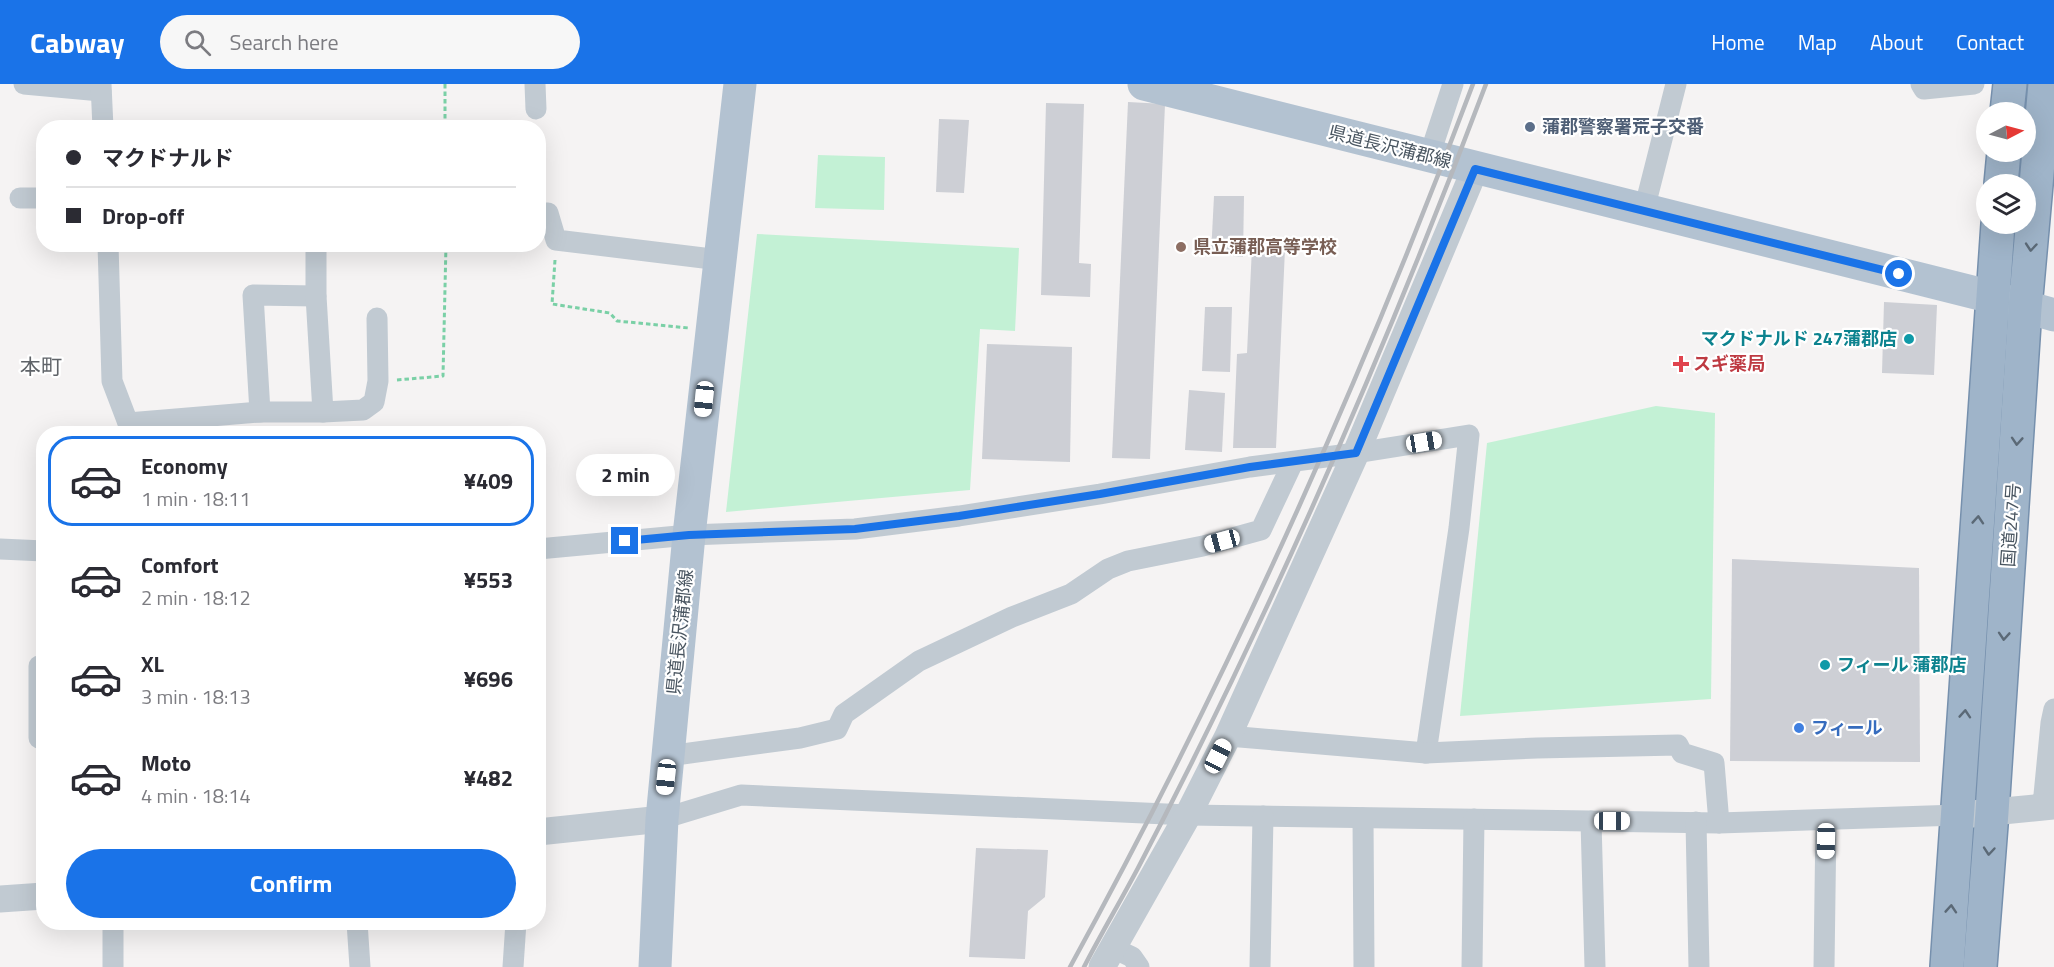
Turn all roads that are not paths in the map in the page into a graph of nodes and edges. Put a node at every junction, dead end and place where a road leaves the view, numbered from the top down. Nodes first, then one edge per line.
1 (24, 84) edge
2 (536, 84) edge
3 (740, 84) edge
4 (1454, 84) edge
5 (1676, 84) edge
6 (1921, 84) edge
7 (1974, 84) edge
8 (2010, 84) edge
9 (1162, 86) edge
10 (2048, 86) edge
11 (101, 88) edge
12 (2008, 102) edge
13 (536, 109) dead end
14 (103, 120) edge
15 (1429, 157) junction
16 (1475, 169) junction
17 (20, 198) dead end
18 (36, 198) edge
19 (1644, 210) junction
20 (546, 213) edge
21 (1997, 234) edge
22 (108, 252) edge
23 (316, 252) edge
24 (720, 260) junction
25 (316, 296) junction
26 (1992, 297) junction
27 (2040, 311) edge
28 (377, 318) dead end
29 (260, 412) junction
30 (323, 412) junction
31 (127, 426) edge
32 (144, 426) edge
33 (1356, 453) junction
34 (1293, 462) junction
35 (689, 535) junction
36 (546, 548) edge
37 (0, 549) edge
38 (36, 551) edge
39 (2054, 709) edge
40 (1228, 736) junction
41 (1426, 753) junction
42 (668, 756) junction
43 (2048, 805) edge
44 (1992, 812) junction
45 (1188, 815) junction
46 (1958, 815) junction
47 (1263, 816) junction
48 (1363, 818) junction
49 (662, 819) junction
50 (1473, 819) junction
51 (1826, 820) junction
52 (1592, 821) junction
53 (1696, 822) junction
54 (1719, 823) junction
55 (546, 831) edge
56 (36, 897) edge
57 (0, 899) edge
58 (113, 930) edge
59 (358, 930) edge
60 (515, 930) edge
61 (1108, 957) edge
62 (113, 967) edge
63 (360, 967) edge
64 (513, 967) edge
65 (655, 967) edge
66 (1139, 967) edge
67 (1260, 967) edge
68 (1364, 967) edge
69 (1472, 967) edge
70 (1595, 967) edge
71 (1699, 967) edge
72 (1824, 967) edge
73 (1947, 967) edge
74 (1980, 967) edge

1 - 11 street
2 - 13 street
3 - 24 main road, 県道長沢蒲郡線
4 - 15 street
5 - 19 street
6 - 7 street
8 - 12 highway
9 - 15 main road, 県道長沢蒲郡線
10 -> 27 highway, 国道247号
11 - 14 street
15 - 16 main road, 県道長沢蒲郡線
16 - 19 main road, 県道長沢蒲郡線
16 - 33 street
17 - 18 street
19 - 26 main road, 県道長沢蒲郡線
20 - 24 street
21 - 26 highway, 国道247号
22 - 31 street
23 - 25 street
24 - 35 main road, 県道長沢蒲郡線
25 - 29 street
25 - 30 street
26 - 27 main road, 県道長沢蒲郡線
46 -> 26 highway, 国道247号
27 -> 44 highway, 国道247号
28 - 30 street
29 - 30 street
29 - 32 street
33 - 34 street
33 - 40 street
33 - 41 street
34 - 35 street
34 - 42 street
35 - 36 street
35 - 42 main road, 県道長沢蒲郡線
37 - 38 street
39 - 43 street
40 - 41 street
40 - 45 street
41 - 54 street
42 - 49 main road, 県道長沢蒲郡線
43 - 44 street
44 - 46 street
44 -> 74 highway, 国道247号
45 - 47 street
45 - 49 street
45 - 61 street
46 - 51 street
73 -> 46 highway, 国道247号
47 - 48 street
47 - 67 street
48 - 50 street
48 - 68 street
49 - 55 street
49 - 65 main road, 県道長沢蒲郡線
50 - 52 street
50 - 69 street
51 - 54 street
51 - 72 street
52 - 53 street
52 - 70 street
53 - 54 street
53 - 71 street
56 - 57 street
58 - 62 street
59 - 63 street
60 - 64 street
61 - 66 street

